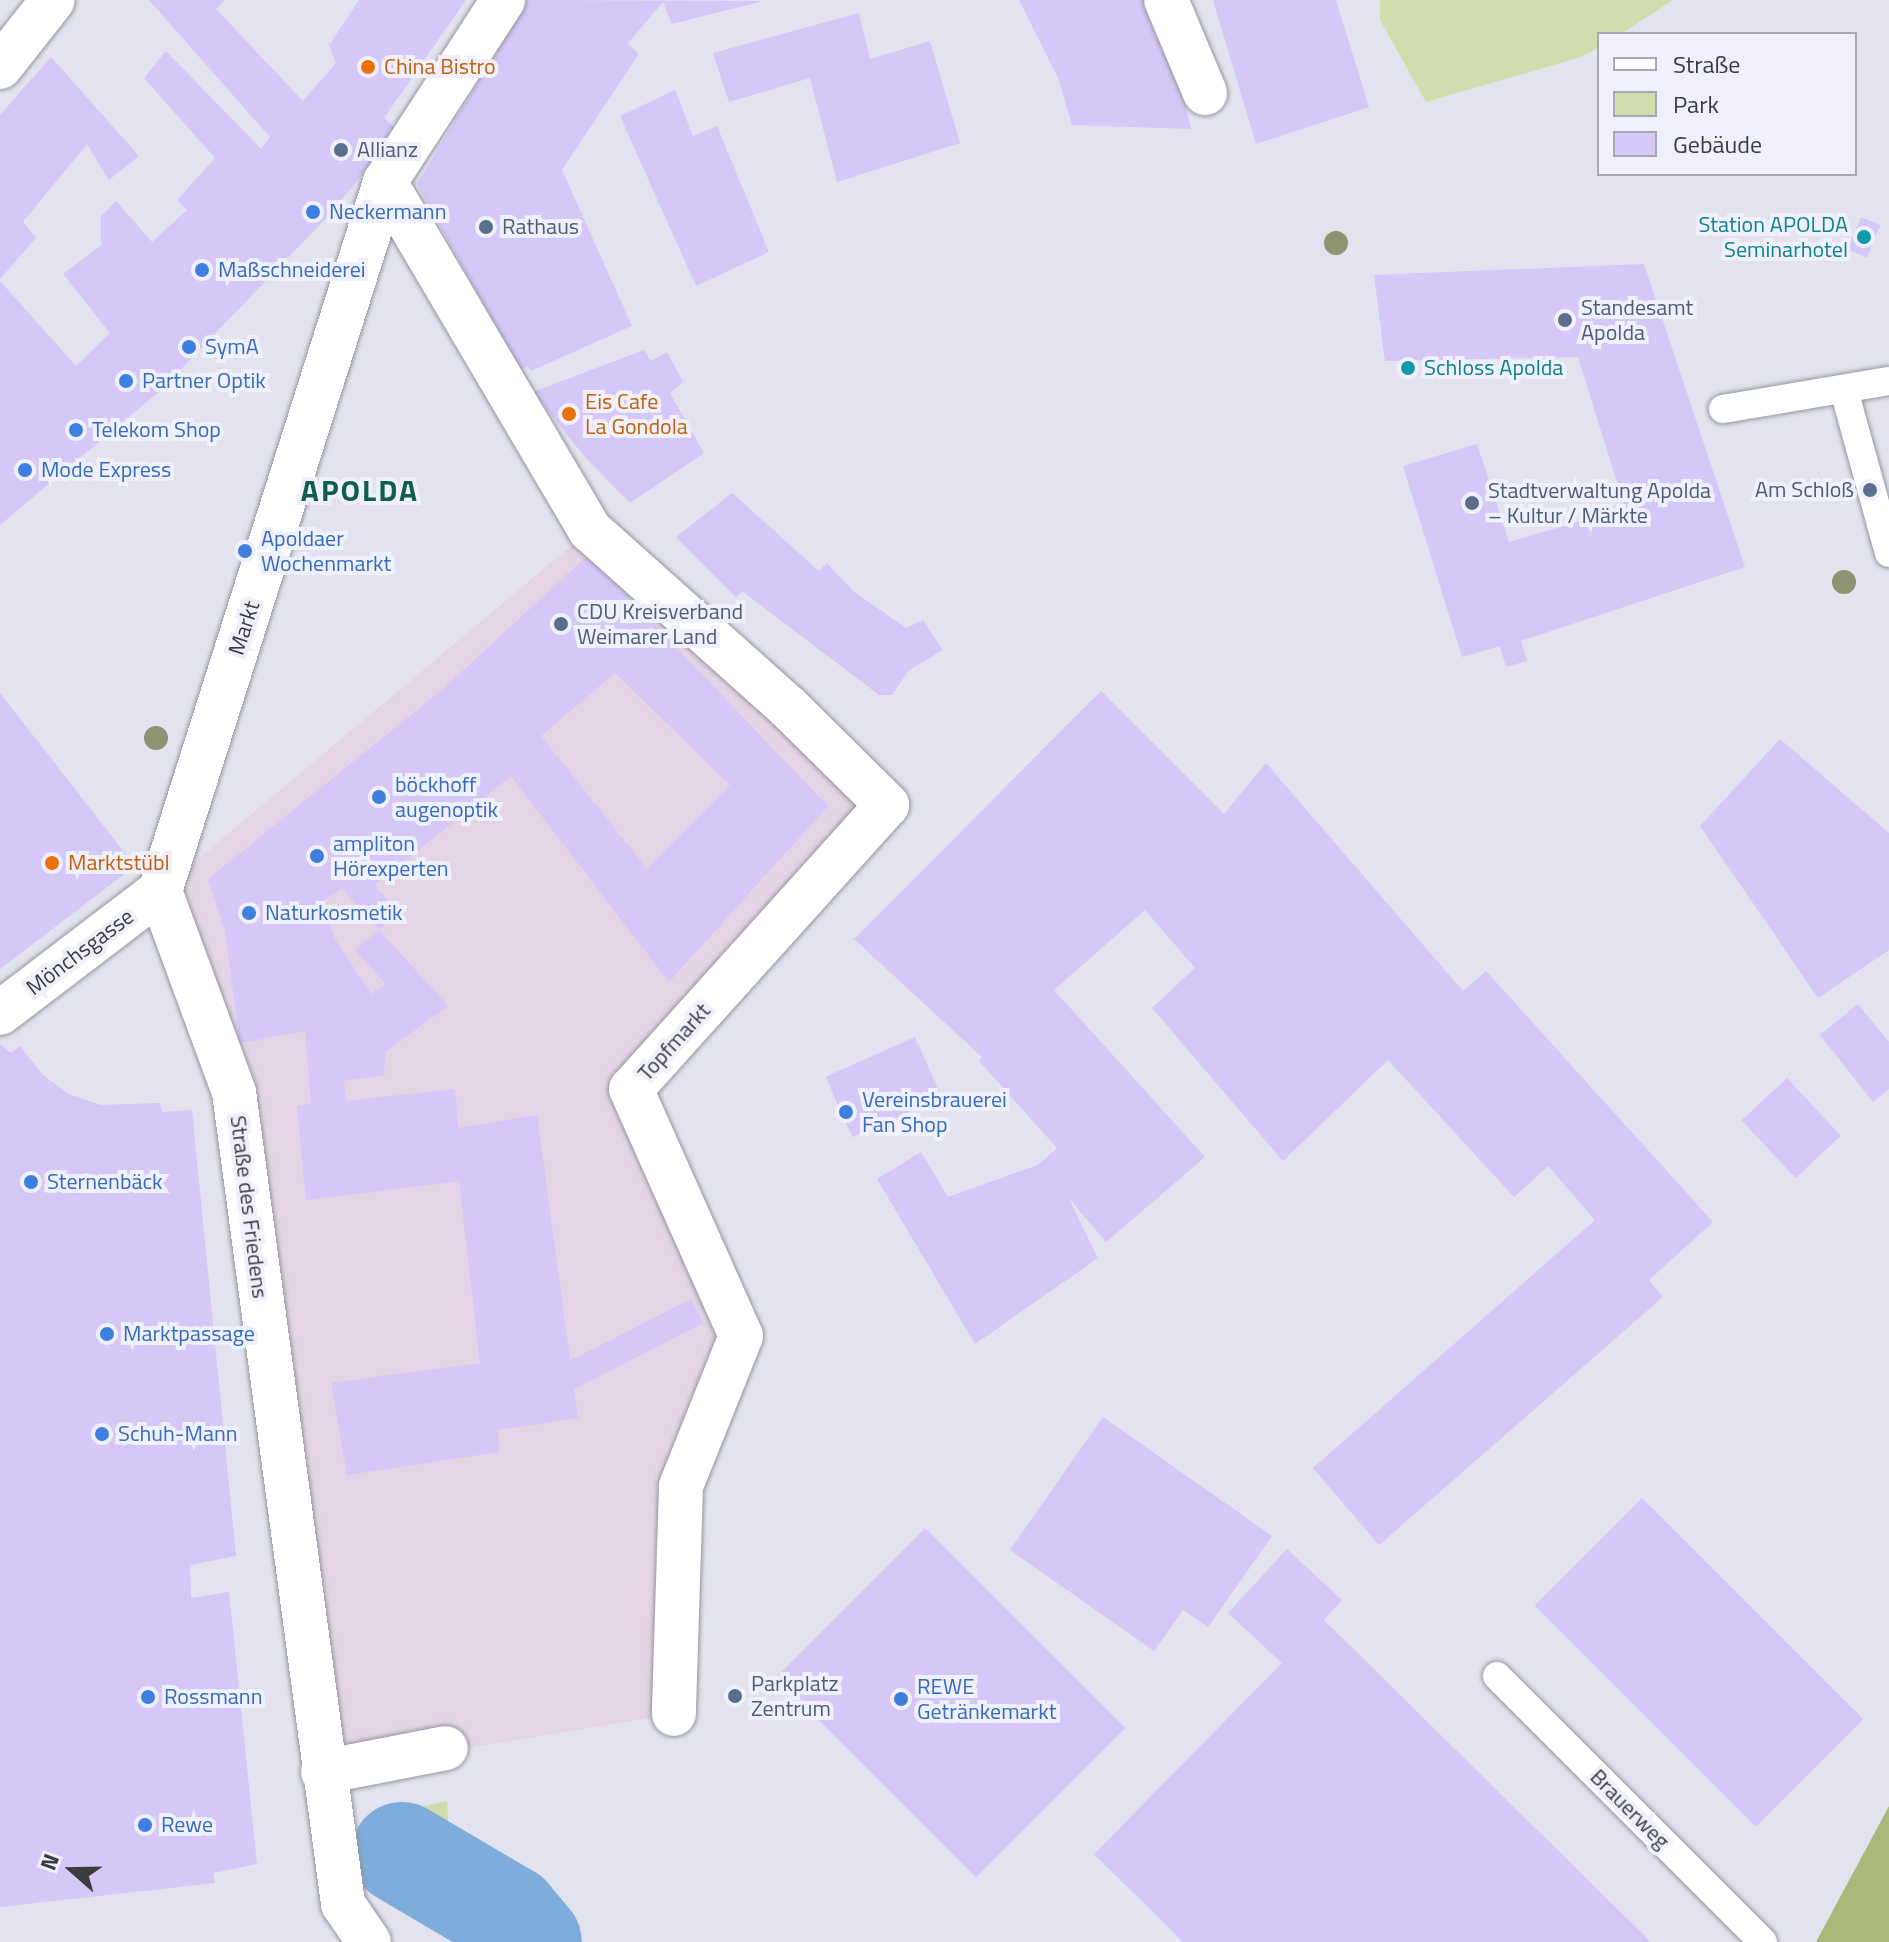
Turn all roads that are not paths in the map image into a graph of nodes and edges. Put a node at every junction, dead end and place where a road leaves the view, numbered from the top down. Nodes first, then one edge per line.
1 (53, 0) edge
2 (503, 0) edge
3 (1166, 0) edge
4 (0, 67) edge
5 (1205, 93) dead end
6 (385, 182) junction
7 (1889, 381) edge
8 (1844, 390) junction
9 (1723, 409) dead end
10 (1889, 553) edge
11 (160, 891) junction
12 (0, 1013) edge
13 (1497, 1676) dead end
14 (674, 1714) dead end
15 (446, 1748) dead end
16 (323, 1772) junction
17 (369, 1942) edge
18 (1763, 1942) edge

1 - 4 street
2 - 6 street, Markt
3 - 5 street
6 - 11 street, Markt
6 - 14 street, Topfmarkt
7 - 8 lane
8 - 9 lane
8 - 10 lane
11 - 12 street, Mönchsgasse
11 - 16 street, Straße des Friedens
13 - 18 lane, Brauerweg
15 - 16 street
16 - 17 street, Straße des Friedens

